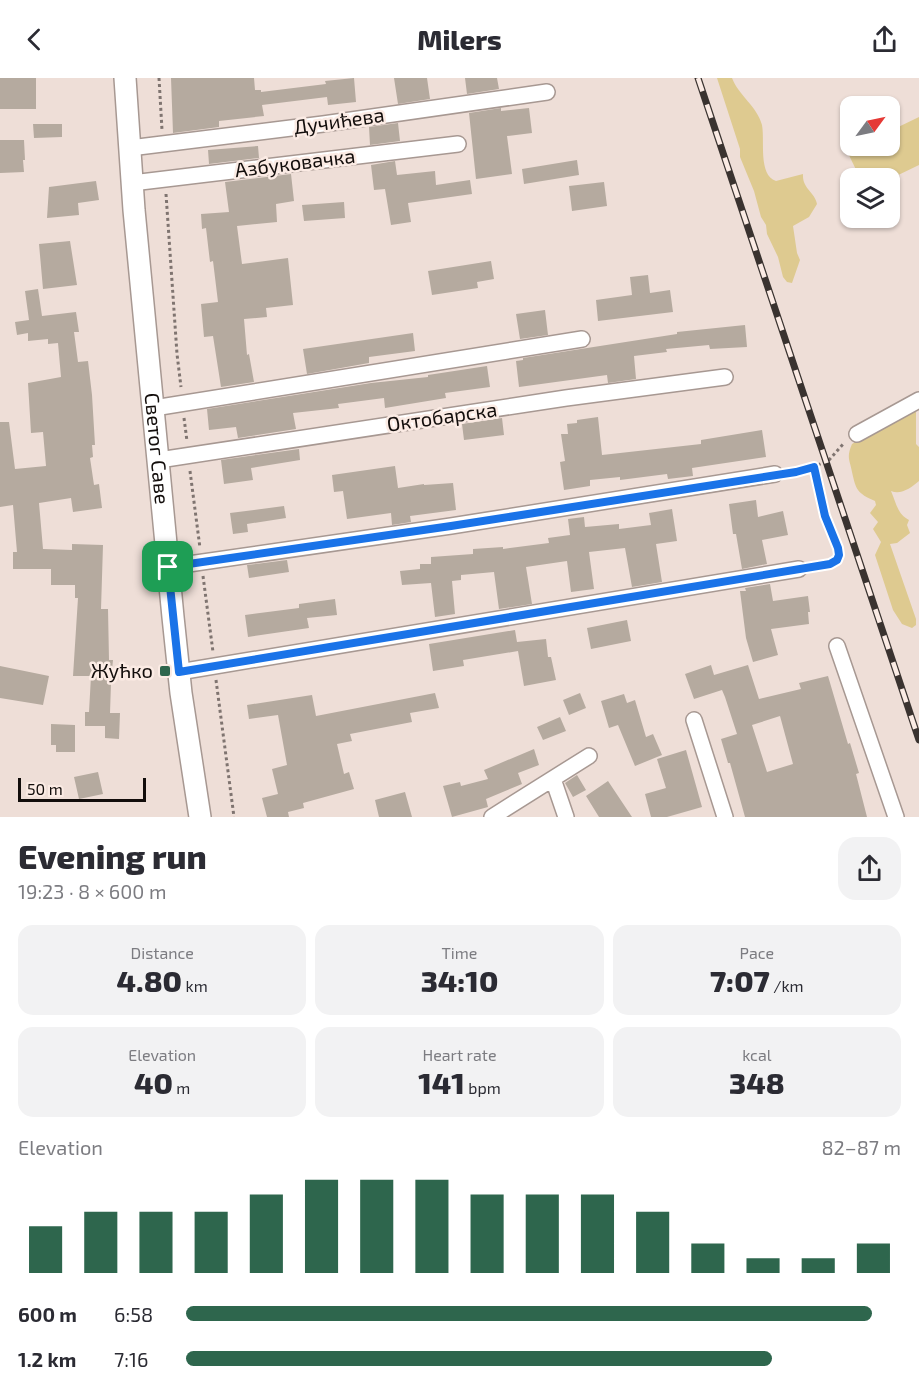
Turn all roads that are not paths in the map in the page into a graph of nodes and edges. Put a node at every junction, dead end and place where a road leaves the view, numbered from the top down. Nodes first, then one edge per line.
1 (125, 78) edge
2 (547, 92) dead end
3 (458, 144) dead end
4 (130, 148) junction
5 (132, 183) junction
6 (582, 339) dead end
7 (725, 377) dead end
8 (919, 400) edge
9 (154, 408) junction
10 (857, 434) dead end
11 (159, 460) junction
12 (775, 474) road end
13 (168, 567) junction
14 (799, 569) road end
15 (837, 646) dead end
16 (179, 672) junction
17 (694, 720) dead end
18 (588, 756) dead end
19 (553, 779) junction
20 (200, 817) edge
21 (492, 817) edge
22 (566, 817) edge
23 (725, 817) edge
24 (896, 817) edge

1 - 4 street, Светог Саве
2 - 4 street, Дучићева
3 - 5 street, Азбуковачка
4 - 5 street, Светог Саве
5 - 9 street, Светог Саве
6 - 9 street
7 - 11 street, Октобарска
8 - 10 street
9 - 11 street, Светог Саве
11 - 13 street, Светог Саве
12 - 13 street
13 - 16 street, Светог Саве
14 - 16 street
15 - 24 street
16 - 20 street, Светог Саве
17 - 23 street
18 - 19 street
19 - 21 street
19 - 22 street

